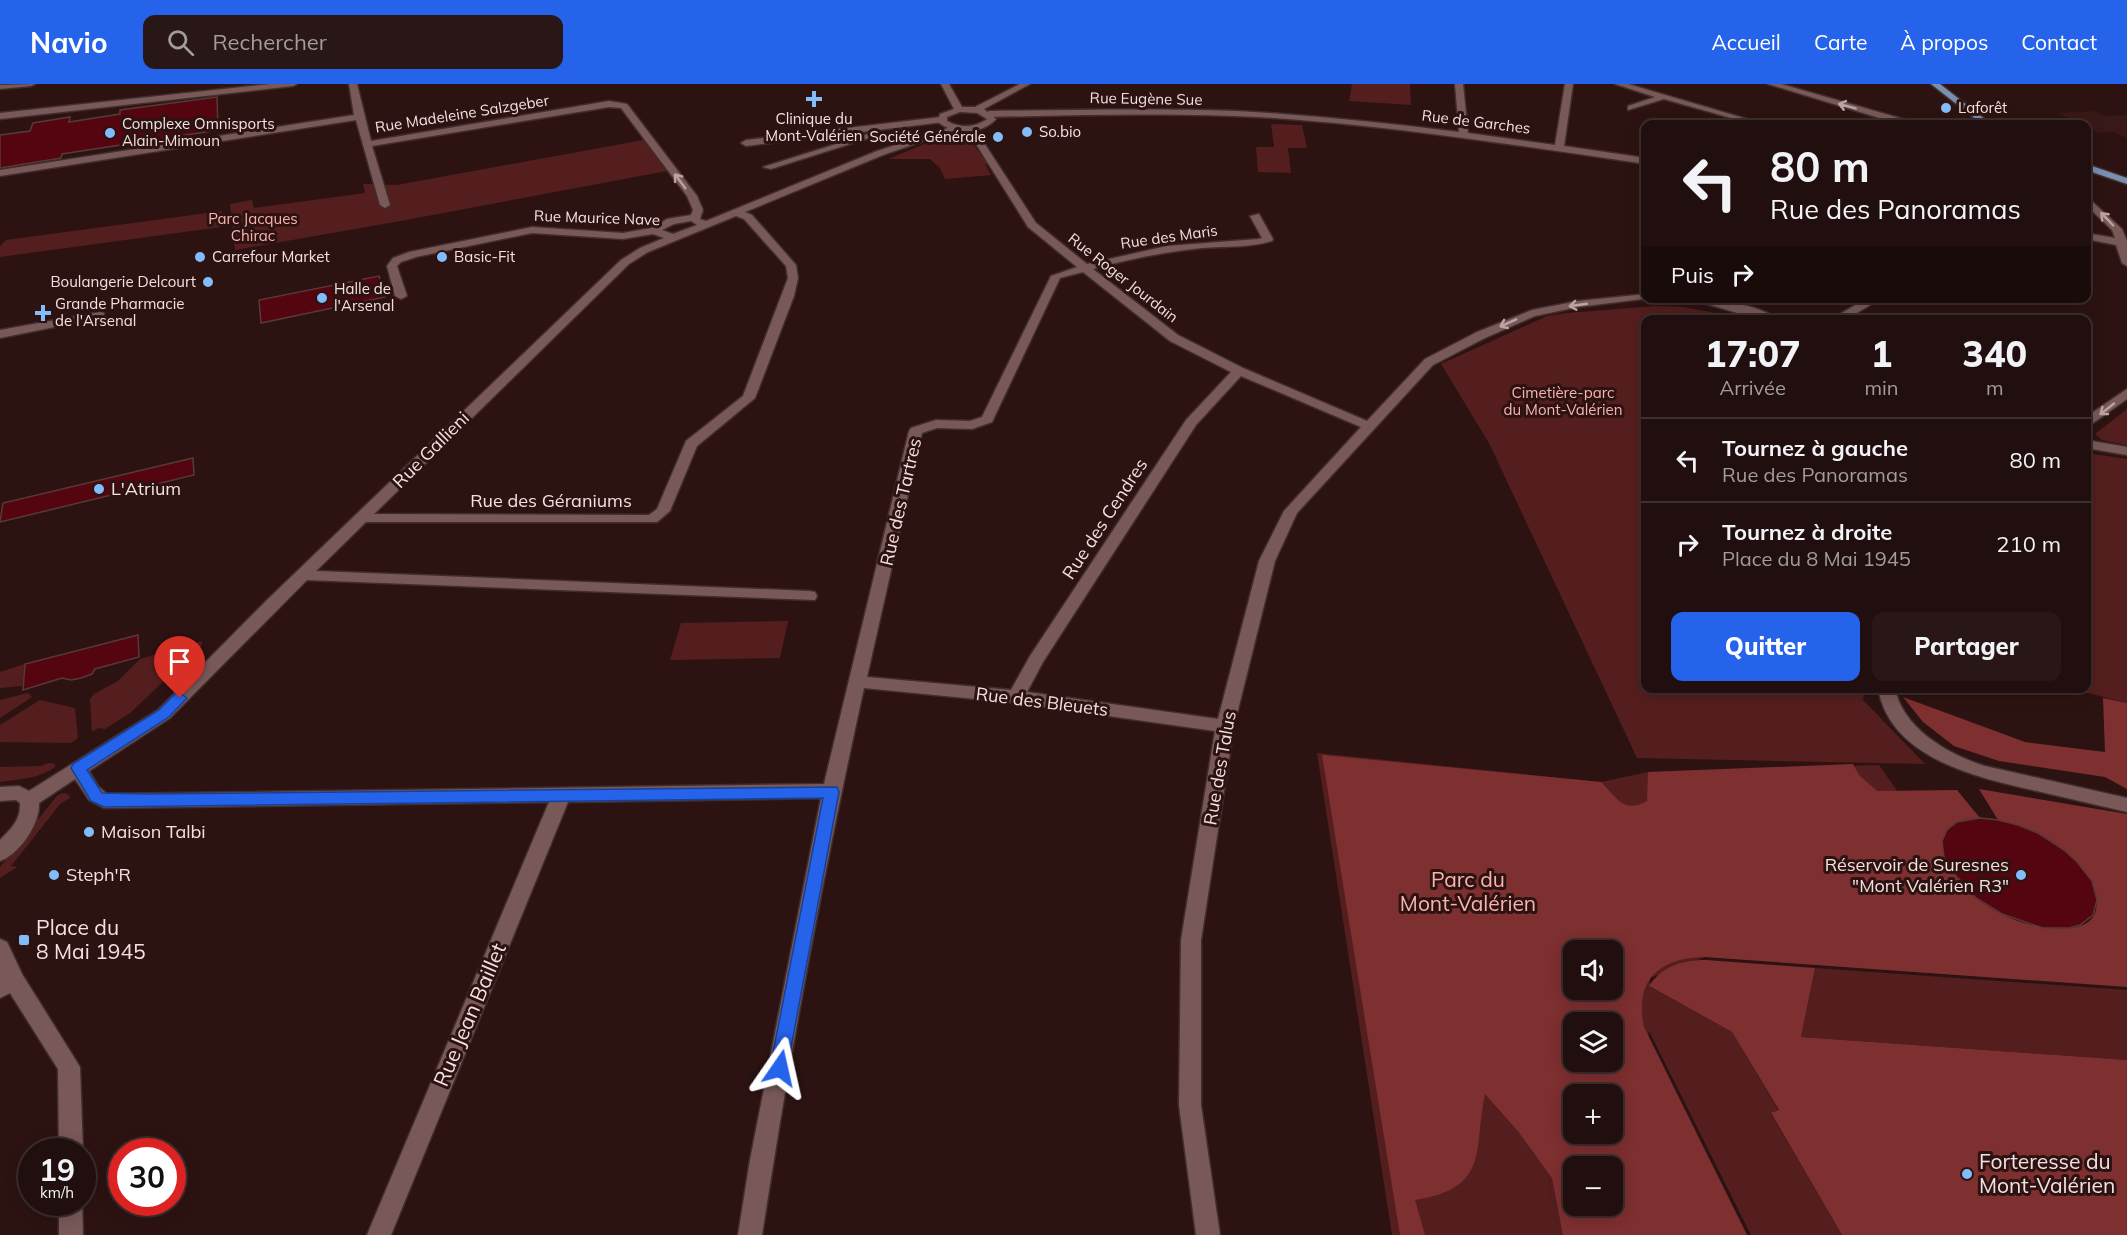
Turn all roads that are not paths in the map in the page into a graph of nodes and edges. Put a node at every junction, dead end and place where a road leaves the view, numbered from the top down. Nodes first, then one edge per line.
1 (31, 84) edge
2 (293, 84) edge
3 (353, 84) edge
4 (945, 84) edge
5 (1026, 84) edge
6 (1459, 84) edge
7 (1569, 84) edge
8 (1619, 84) edge
9 (1772, 84) edge
10 (1935, 84) edge
11 (0, 87) edge
12 (157, 90) dead end
13 (1665, 97) junction
14 (153, 99) junction
15 (1631, 108) dead end
16 (959, 110) junction
17 (976, 110) junction
18 (989, 114) junction
19 (0, 116) edge
20 (360, 117) junction
21 (1302, 118) joint
22 (1979, 118) junction
23 (1736, 120) edge
24 (1895, 120) edge
25 (1982, 120) edge
26 (1983, 120) edge
27 (943, 122) junction
28 (895, 125) junction
29 (957, 128) junction
30 (970, 128) junction
31 (1464, 135) junction
32 (872, 136) junction
33 (746, 143) dead end
34 (368, 144) junction
35 (1559, 148) junction
36 (891, 149) junction
37 (868, 158) junction
38 (1641, 160) edge
39 (768, 167) dead end
40 (2091, 167) edge
41 (0, 173) edge
42 (2127, 181) edge
43 (2091, 204) edge
44 (385, 205) dead end
45 (738, 213) junction
46 (1255, 216) dead end
47 (694, 218) junction
48 (706, 225) junction
49 (654, 231) junction
50 (2091, 237) edge
51 (673, 238) junction
52 (2125, 244) edge
53 (2127, 263) edge
54 (1085, 268) junction
55 (401, 296) dead end
56 (1641, 298) edge
57 (1715, 303) edge
58 (1867, 303) edge
59 (100, 315) dead end
60 (1759, 315) edge
61 (1845, 315) edge
62 (0, 334) edge
63 (1239, 371) junction
64 (2127, 393) edge
65 (2091, 420) edge
66 (1369, 426) junction
67 (2091, 445) edge
68 (2127, 451) edge
69 (362, 518) junction
70 (303, 574) junction
71 (809, 596) dead end
72 (859, 682) junction
73 (1887, 693) edge
74 (1016, 697) junction
75 (1225, 726) junction
76 (78, 768) junction
77 (832, 792) junction
78 (0, 794) edge
79 (561, 796) junction
80 (29, 800) junction
81 (2127, 805) edge
82 (0, 853) edge
83 (0, 948) edge
84 (7, 984) edge
85 (71, 1138) edge
86 (71, 1216) edge
87 (71, 1235) edge
88 (379, 1235) edge
89 (750, 1235) edge
90 (1208, 1235) edge

1 - 11 street
2 - 14 street
3 - 20 street
4 - 16 street
5 - 17 street
6 - 31 street
7 - 35 street
8 - 13 street
24 -> 9 street
10 - 22 main road
12 - 14 street
13 - 15 street
13 - 23 street
14 - 19 street
16 - 17 street
16 - 27 street, Rue Gallieni
17 - 18 street, Rue Eugène Sue
18 - 21 street, Rue Eugène Sue
18 - 30 street
20 - 34 street
20 - 41 street
21 - 31 street, Rue de Garches
22 - 25 main road
22 - 26 main road
27 - 28 street
27 - 29 street
27 - 36 street, Rue Gallieni
28 - 32 street
28 - 33 street
29 - 30 street
29 - 36 street, Rue Gallieni
30 - 54 street, Rue Roger Jourdain
31 - 35 street, Rue de Garches
32 - 37 street
32 - 39 street
34 - 44 street
47 -> 34 street, Rue Madeleine Salzgeber
35 - 38 street, Rue de Garches
36 - 37 street, Rue Gallieni
37 - 45 street, Rue Gallieni
40 - 42 main road
52 -> 43 street
45 - 48 street, Rue Gallieni
45 - 69 street, Rue des Géraniums
46 - 54 street, Rue des Maris
47 - 48 street
47 - 49 street
48 - 51 street, Rue Gallieni
49 - 51 street, Rue Maurice Nave
49 - 55 street, Rue Maurice Nave
50 - 52 street
51 - 69 street, Rue Gallieni
52 - 53 street
54 - 63 street, Rue Roger Jourdain
54 - 72 street, Rue des Tartres
56 -> 66 street, Rue des Talus
57 - 60 street
58 - 61 street
59 - 62 street
63 - 66 street, Rue Roger Jourdain
63 - 74 street, Rue des Cendres
64 -> 65 street
66 - 75 street, Rue des Talus
67 - 68 street
69 - 70 street, Rue Gallieni
70 - 71 street
70 - 76 street, Rue Gallieni
72 - 74 street, Rue des Bleuets
72 - 77 street, Rue des Tartres
73 - 81 street
74 - 75 street, Rue des Bleuets
75 - 90 street, Rue des Talus
76 - 79 street
76 - 80 street, Rue Gallieni
77 - 79 street
77 - 89 street, Rue des Tartres
78 - 80 street
79 - 88 street, Rue Jean Baillet
80 - 82 street
83 - 84 street
84 - 85 street
86 - 87 street

